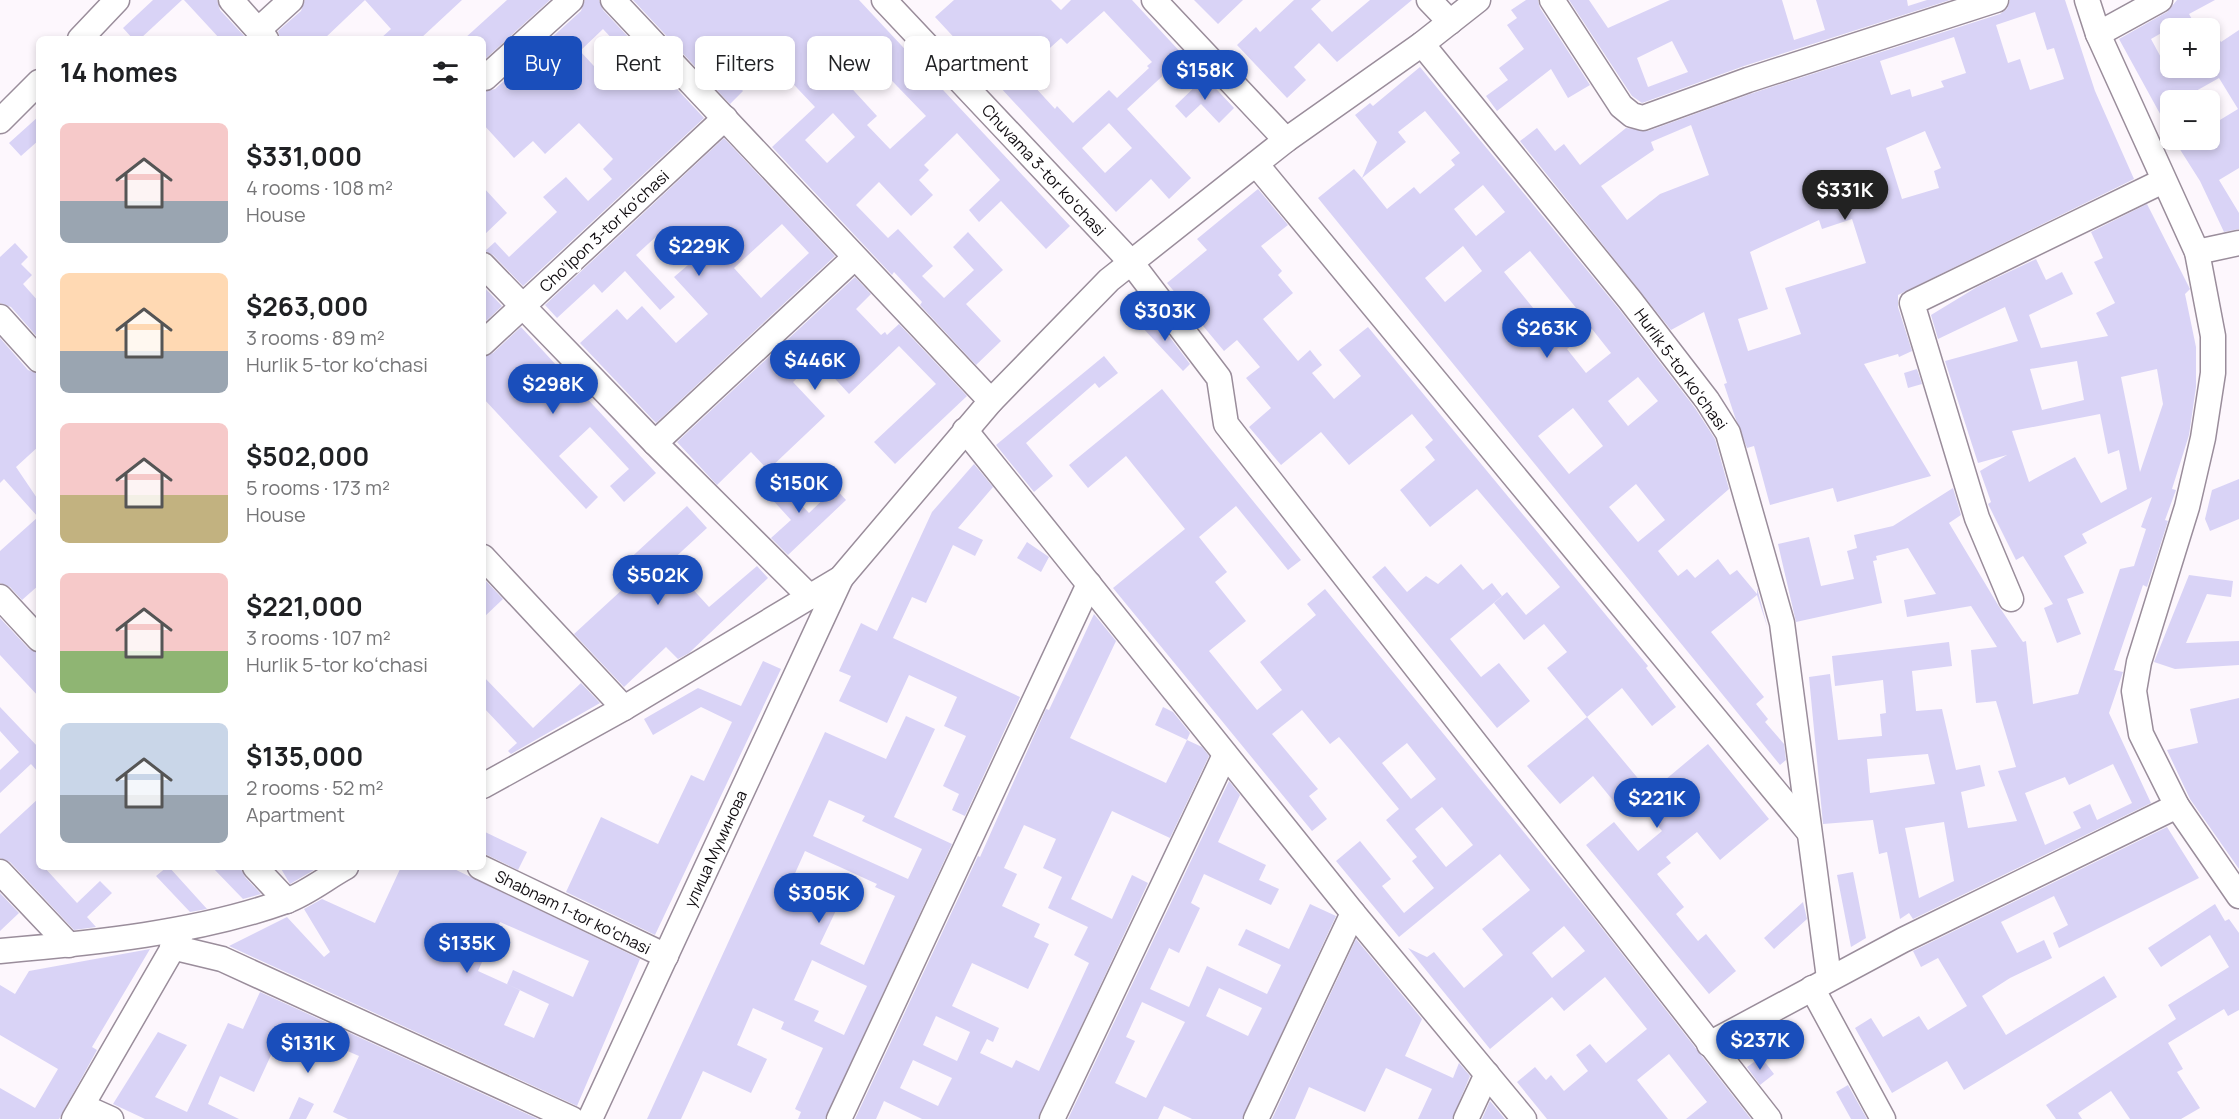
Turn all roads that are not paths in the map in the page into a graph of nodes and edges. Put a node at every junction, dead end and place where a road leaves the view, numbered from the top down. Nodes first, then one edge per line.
1 (117, 0) edge
2 (231, 0) edge
3 (291, 0) edge
4 (571, 0) edge
5 (613, 0) edge
6 (884, 0) edge
7 (1154, 0) edge
8 (1429, 0) edge
9 (1478, 0) edge
10 (1552, 0) edge
11 (1996, 0) edge
12 (2087, 0) edge
13 (2160, 0) edge
14 (1450, 22) junction
15 (2098, 34) junction
16 (262, 35) edge
17 (83, 36) edge
18 (1422, 44) junction
19 (486, 77) edge
20 (36, 85) edge
21 (726, 118) junction
22 (0, 121) edge
23 (1286, 140) junction
24 (1256, 164) junction
25 (2163, 181) junction
26 (2239, 243) edge
27 (2197, 252) junction
28 (854, 258) junction
29 (1130, 261) junction
30 (486, 268) edge
31 (523, 306) junction
32 (0, 317) edge
33 (486, 340) edge
34 (36, 357) edge
35 (991, 400) junction
36 (965, 430) junction
37 (655, 443) junction
38 (486, 560) edge
39 (841, 578) junction
40 (1089, 584) junction
41 (0, 597) edge
42 (810, 597) junction
43 (2011, 599) dead end
44 (36, 636) edge
45 (624, 708) junction
46 (1225, 754) junction
47 (486, 784) edge
48 (2177, 806) junction
49 (1809, 832) junction
50 (258, 870) edge
51 (341, 870) edge
52 (486, 870) edge
53 (0, 872) edge
54 (2239, 896) edge
55 (287, 901) junction
56 (1353, 913) junction
57 (186, 928) junction
58 (69, 945) junction
59 (172, 947) junction
60 (0, 951) edge
61 (666, 956) junction
62 (1820, 983) junction
63 (1709, 1044) junction
64 (1487, 1074) junction
65 (78, 1112) edge
66 (111, 1119) edge
67 (572, 1119) edge
68 (590, 1119) edge
69 (839, 1119) edge
70 (1052, 1119) edge
71 (1256, 1119) edge
72 (1466, 1119) edge
73 (1524, 1119) edge
74 (1769, 1119) edge
75 (1883, 1119) edge

1 - 17 street
2 - 16 street
3 - 16 street
4 - 19 street
5 - 21 street
6 - 29 street, Chuvama 3-tor koʻchasi
7 - 23 street
8 - 14 street
9 - 14 street
10 - 11 street
12 - 15 street
13 - 15 street
14 - 18 street
15 - 25 street
18 - 23 street
18 - 49 street, Hurlik 5-tor koʻchasi
20 - 22 street
21 - 28 street
21 - 31 street, Cho‘lpon 3-tor koʻchasi
23 - 24 street
24 - 29 street
24 - 49 street
25 - 27 street
25 - 43 street
26 - 27 street
27 - 48 street
28 - 35 street
28 - 37 street
29 - 35 street
29 - 63 street, Chuvama 3-tor koʻchasi
30 - 31 street
31 - 33 street, Cho‘lpon 3-tor koʻchasi
31 - 37 street
32 - 34 street
35 - 36 street
36 - 39 street
36 - 40 street
37 - 42 street
38 - 45 street
39 - 42 street
39 - 61 street, улица Муминова
40 - 46 street
40 - 69 street
41 - 44 street
42 - 45 street
45 - 47 street
46 - 56 street
46 - 70 street
48 - 54 street
48 - 62 street
49 - 62 street, Hurlik 5-tor koʻchasi
50 - 55 street
51 - 55 street
52 - 61 street, Shabnam 1-tor koʻchasi
53 - 58 street
55 - 57 street
56 - 64 street
56 - 71 street
57 - 58 street
57 - 59 street
58 - 60 street
59 - 65 street
59 - 67 street
61 - 68 street, улица Муминова
62 - 63 street
62 - 75 street
63 - 74 street, Chuvama 3-tor koʻchasi
64 - 72 street
64 - 73 street
65 - 66 street

